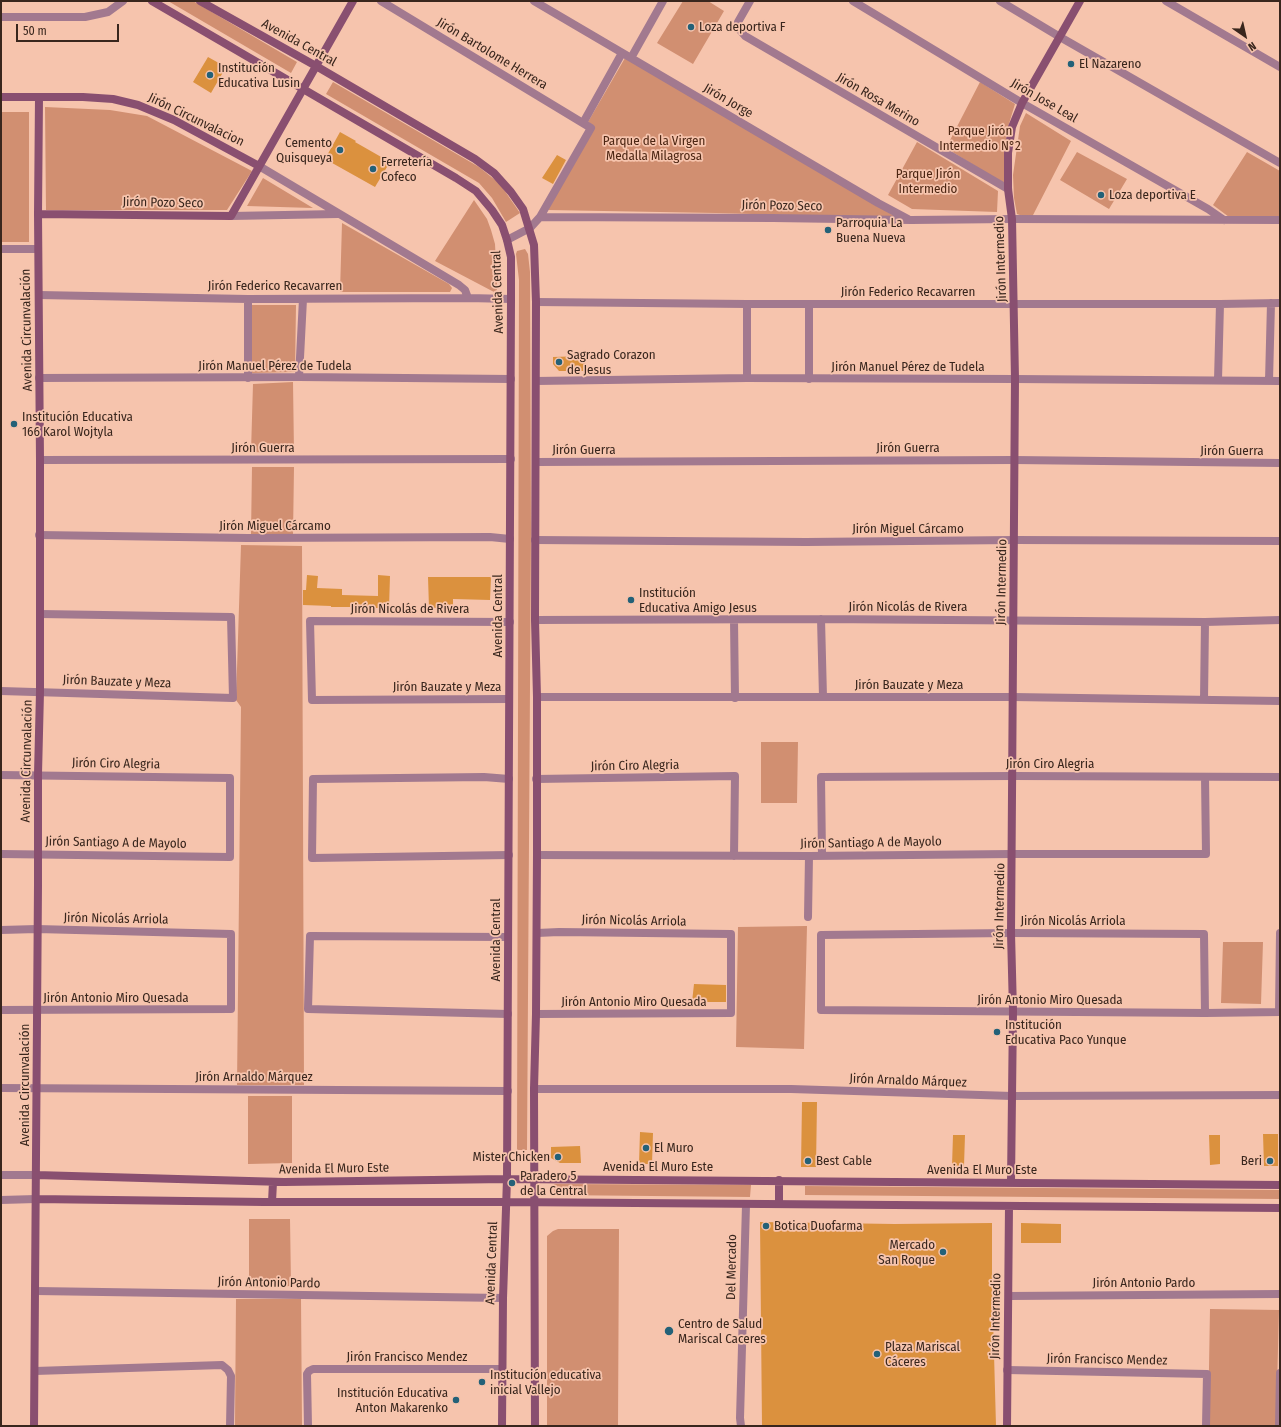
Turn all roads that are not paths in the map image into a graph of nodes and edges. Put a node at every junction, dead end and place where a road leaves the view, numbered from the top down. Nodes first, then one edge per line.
1 (123, 1) edge
2 (152, 1) edge
3 (200, 1) edge
4 (353, 1) edge
5 (381, 1) edge
6 (534, 1) edge
7 (663, 1) edge
8 (750, 1) edge
9 (853, 1) edge
10 (1000, 1) edge
11 (1080, 1) edge
12 (1166, 1) edge
13 (1, 17) edge
14 (1060, 36) junction
15 (622, 52) junction
16 (631, 58) junction
17 (316, 66) junction
18 (1280, 67) edge
19 (304, 88) junction
20 (1, 97) edge
21 (40, 97) junction
22 (1022, 103) junction
23 (583, 123) junction
24 (1280, 163) edge
25 (259, 166) junction
26 (1008, 189) junction
27 (38, 214) junction
28 (339, 214) junction
29 (231, 216) junction
30 (540, 217) junction
31 (1012, 219) junction
32 (911, 220) junction
33 (1224, 220) junction
34 (1280, 220) edge
35 (530, 228) junction
36 (507, 240) junction
37 (1, 249) edge
38 (38, 249) junction
39 (39, 295) junction
40 (468, 298) junction
41 (248, 299) junction
42 (303, 299) junction
43 (512, 299) junction
44 (536, 302) junction
45 (1271, 303) junction
46 (1280, 303) edge
47 (747, 304) junction
48 (809, 304) junction
49 (1220, 304) junction
50 (1014, 305) junction
51 (299, 377) junction
52 (39, 378) junction
53 (248, 378) junction
54 (747, 378) junction
55 (511, 379) junction
56 (809, 379) junction
57 (1015, 379) junction
58 (1218, 380) junction
59 (536, 381) junction
60 (1269, 381) junction
61 (1280, 381) edge
62 (511, 459) junction
63 (40, 460) junction
64 (1014, 460) junction
65 (536, 462) junction
66 (1280, 463) edge
67 (39, 535) junction
68 (510, 539) junction
69 (536, 540) junction
70 (1015, 540) junction
71 (1280, 541) edge
72 (40, 614) junction
73 (822, 619) junction
74 (535, 620) junction
75 (734, 620) junction
76 (1014, 620) junction
77 (1280, 620) edge
78 (510, 622) junction
79 (1205, 622) junction
80 (1, 692) edge
81 (40, 692) junction
82 (537, 697) junction
83 (823, 697) junction
84 (1013, 697) junction
85 (735, 698) junction
86 (509, 699) junction
87 (312, 700) joint
88 (1204, 700) junction
89 (1280, 701) edge
90 (38, 774) junction
91 (1, 775) edge
92 (1013, 776) junction
93 (1205, 777) junction
94 (1280, 777) edge
95 (509, 779) junction
96 (536, 779) junction
97 (1, 854) edge
98 (38, 854) junction
99 (1012, 854) junction
100 (509, 855) junction
101 (537, 855) junction
102 (734, 856) junction
103 (809, 856) junction
104 (822, 856) junction
105 (230, 857) joint
106 (808, 916) dead end
107 (37, 929) junction
108 (1, 930) edge
109 (537, 933) junction
110 (1010, 933) junction
111 (1280, 933) edge
112 (508, 937) junction
113 (231, 1009) joint
114 (1, 1010) edge
115 (37, 1010) junction
116 (821, 1010) joint
117 (1013, 1011) junction
118 (1279, 1012) edge
119 (731, 1013) joint
120 (1205, 1013) junction
121 (508, 1014) junction
122 (536, 1014) junction
123 (37, 1087) junction
124 (1, 1088) edge
125 (534, 1089) junction
126 (508, 1091) junction
127 (1280, 1095) edge
128 (1012, 1096) junction
129 (1, 1175) edge
130 (36, 1175) junction
131 (507, 1179) junction
132 (534, 1179) junction
133 (779, 1180) junction
134 (273, 1182) junction
135 (1011, 1182) junction
136 (1280, 1185) edge
137 (36, 1199) junction
138 (1, 1200) edge
139 (272, 1202) junction
140 (507, 1202) junction
141 (534, 1203) junction
142 (779, 1204) junction
143 (746, 1205) junction
144 (1009, 1206) junction
145 (1280, 1208) edge
146 (36, 1291) junction
147 (1280, 1294) edge
148 (1009, 1296) junction
149 (503, 1298) junction
150 (502, 1369) junction
151 (35, 1370) junction
152 (1007, 1370) junction
153 (1280, 1373) edge
154 (34, 1426) edge
155 (230, 1426) edge
156 (308, 1426) edge
157 (502, 1426) edge
158 (534, 1426) edge
159 (741, 1426) edge
160 (1007, 1426) edge
161 (1206, 1426) edge
162 (1279, 1426) edge

1 - 13 street
2 - 19 main road, Avenida Central
3 - 17 main road, Avenida Central
4 - 17 main road
5 - 23 street, Jirón Bartolome Herrera
6 - 15 street, Jirón Jorge
7 - 16 street
8 - 26 street, Jirón Rosa Merino
9 - 22 street, Jirón Jose Leal
10 - 14 street
11 - 14 main road, Jirón Intermedio
12 - 18 street
14 - 22 main road, Jirón Intermedio
14 - 24 street
15 - 16 street, Jirón Jorge
15 - 23 street
16 - 32 street, Jirón Jorge
17 - 19 main road
17 - 35 main road, Avenida Central
19 - 25 main road
19 - 36 main road, Avenida Central
20 - 21 main road, Jirón Circunvalacion
21 - 25 main road, Jirón Circunvalacion
21 - 27 main road, Avenida Circunvalación
22 - 26 main road, Jirón Intermedio
22 - 33 street, Jirón Jose Leal
23 - 30 street, Jirón Bartolome Herrera
25 - 28 street
25 - 29 main road
26 - 31 main road, Jirón Intermedio
27 - 29 main road, Jirón Pozo Seco
27 - 38 main road, Avenida Circunvalación
28 - 29 street
28 - 40 street
30 - 32 street, Jirón Pozo Seco
30 - 35 street
31 - 32 street, Jirón Pozo Seco
31 - 33 street, Jirón Pozo Seco
31 - 50 main road, Jirón Intermedio
33 - 34 street, Jirón Pozo Seco
35 - 36 street
35 - 44 main road, Avenida Central
36 - 43 main road, Avenida Central
37 - 38 street
38 - 39 main road, Avenida Circunvalación
39 - 41 street, Jirón Federico Recavarren
39 - 52 main road, Avenida Circunvalación
40 - 42 street, Jirón Federico Recavarren
40 - 43 street, Jirón Federico Recavarren
41 - 42 street, Jirón Federico Recavarren
41 - 53 street
42 - 51 street
43 - 55 main road, Avenida Central
44 - 47 street, Jirón Federico Recavarren
44 - 59 main road, Avenida Central
45 - 46 street, Jirón Federico Recavarren
45 - 49 street, Jirón Federico Recavarren
45 - 60 street
47 - 48 street, Jirón Federico Recavarren
47 - 54 street
48 - 50 street, Jirón Federico Recavarren
48 - 56 street
49 - 50 street, Jirón Federico Recavarren
49 - 58 street
50 - 57 main road, Jirón Intermedio
51 - 53 street, Jirón Manuel Pérez de Tudela
51 - 55 street, Jirón Manuel Pérez de Tudela
52 - 53 street, Jirón Manuel Pérez de Tudela
52 - 63 main road, Avenida Circunvalación
54 - 56 street, Jirón Manuel Pérez de Tudela
54 - 59 street, Jirón Manuel Pérez de Tudela
55 - 62 main road, Avenida Central
56 - 57 street, Jirón Manuel Pérez de Tudela
57 - 58 street, Jirón Manuel Pérez de Tudela
57 - 64 main road, Jirón Intermedio
58 - 60 street, Jirón Manuel Pérez de Tudela
59 - 65 main road, Avenida Central
60 - 61 street, Jirón Manuel Pérez de Tudela
62 - 63 street, Jirón Guerra
62 - 68 main road, Avenida Central
63 - 67 main road, Avenida Circunvalación
64 - 65 street, Jirón Guerra
64 - 66 street, Jirón Guerra
64 - 70 main road, Jirón Intermedio
65 - 69 main road, Avenida Central
67 - 68 street, Jirón Miguel Cárcamo
67 - 72 main road, Avenida Circunvalación
68 - 78 main road, Avenida Central
69 - 70 street, Jirón Miguel Cárcamo
69 - 74 main road, Avenida Central
70 - 71 street, Jirón Miguel Cárcamo
70 - 76 main road, Jirón Intermedio
72 - 81 main road, Avenida Circunvalación
72 - 81 street, Jirón Bauzate y Meza
73 - 75 street, Jirón Nicolás de Rivera
73 - 76 street, Jirón Nicolás de Rivera
73 - 83 street
74 - 75 street, Jirón Nicolás de Rivera
74 - 82 main road, Avenida Central
75 - 85 street
76 - 79 street, Jirón Nicolás de Rivera
76 - 84 main road, Jirón Intermedio
77 - 79 street, Jirón Nicolás de Rivera
78 - 86 main road, Avenida Central
78 - 87 street, Jirón Nicolás de Rivera
79 - 88 street
80 - 81 street, Jirón Bauzate y Meza
81 - 90 main road, Avenida Circunvalación
82 - 85 street, Jirón Bauzate y Meza
82 - 96 main road, Avenida Central
83 - 84 street, Jirón Bauzate y Meza
83 - 85 street, Jirón Bauzate y Meza
84 - 88 street, Jirón Bauzate y Meza
84 - 92 main road, Jirón Intermedio
86 - 87 street, Jirón Bauzate y Meza
86 - 95 main road, Avenida Central
88 - 89 street, Jirón Bauzate y Meza
90 - 91 street, Jirón Ciro Alegria
90 - 98 main road, Avenida Circunvalación
90 - 105 street, Jirón Ciro Alegria
92 - 93 street, Jirón Ciro Alegria
92 - 99 main road, Jirón Intermedio
92 - 104 street, Jirón Ciro Alegria
93 - 94 street, Jirón Ciro Alegria
93 - 99 street, Jirón Santiago A de Mayolo
95 - 100 main road, Avenida Central
95 - 100 street
96 - 101 main road, Avenida Central
96 - 102 street, Jirón Ciro Alegria
97 - 98 street, Jirón Santiago A de Mayolo
98 - 105 street, Jirón Santiago A de Mayolo
98 - 107 main road, Avenida Circunvalación
99 - 104 street, Jirón Santiago A de Mayolo
99 - 110 main road, Jirón Intermedio
100 - 112 main road, Avenida Central
101 - 102 street, Jirón Santiago A de Mayolo
101 - 109 main road, Avenida Central
102 - 103 street, Jirón Santiago A de Mayolo
103 - 104 street, Jirón Santiago A de Mayolo
103 - 106 street
107 - 108 street, Jirón Nicolás Arriola
107 - 113 street, Jirón Nicolás Arriola
107 - 115 main road, Avenida Circunvalación
109 - 119 street, Jirón Nicolás Arriola
109 - 122 main road, Avenida Central
110 - 116 street, Jirón Nicolás Arriola
110 - 117 main road, Jirón Intermedio
110 - 120 street, Jirón Nicolás Arriola
111 - 118 street
112 - 121 main road, Avenida Central
112 - 121 street
113 - 115 street, Jirón Antonio Miro Quesada
114 - 115 street, Jirón Antonio Miro Quesada
115 - 123 main road, Avenida Circunvalación
116 - 117 street, Jirón Antonio Miro Quesada
117 - 120 street, Jirón Antonio Miro Quesada
117 - 128 main road, Jirón Intermedio
118 - 120 street, Jirón Antonio Miro Quesada
119 - 122 street, Jirón Antonio Miro Quesada
121 - 126 main road, Avenida Central
122 - 125 main road, Avenida Central
123 - 124 street, Jirón Arnaldo Márquez
123 - 126 street, Jirón Arnaldo Márquez
123 - 130 main road, Avenida Circunvalación
125 - 128 street, Jirón Arnaldo Márquez
125 - 132 main road, Avenida Central
126 - 131 main road, Avenida Central
127 - 128 street, Jirón Arnaldo Márquez
128 - 135 main road, Jirón Intermedio
129 - 130 street
130 - 134 main road, Avenida El Muro Este
130 - 137 main road, Avenida Circunvalación
131 - 132 main road, Avenida El Muro Este
131 - 134 main road, Avenida El Muro Este
131 - 140 main road, Avenida Central
132 - 133 main road, Avenida El Muro Este
132 - 141 main road, Avenida Central
133 - 135 main road, Avenida El Muro Este
133 - 142 main road
134 - 139 main road
135 - 136 main road, Avenida El Muro Este
137 - 138 street
137 - 139 main road
137 - 146 main road, Avenida Circunvalación
139 - 140 main road
140 - 141 main road
140 - 149 main road, Avenida Central
141 - 143 main road
141 - 158 main road, Avenida Central
142 - 143 main road
142 - 144 main road
143 - 159 street, Del Mercado
144 - 145 main road
144 - 148 main road, Jirón Intermedio
146 - 149 street, Jirón Antonio Pardo
146 - 151 main road, Avenida Circunvalación
147 - 148 street, Jirón Antonio Pardo
148 - 152 main road, Jirón Intermedio
149 - 150 main road, Avenida Central
150 - 156 street, Jirón Francisco Mendez
150 - 157 main road, Avenida Central
151 - 154 main road, Avenida Circunvalación
151 - 155 street
152 - 160 main road, Jirón Intermedio
152 - 161 street, Jirón Francisco Mendez
153 - 162 street

